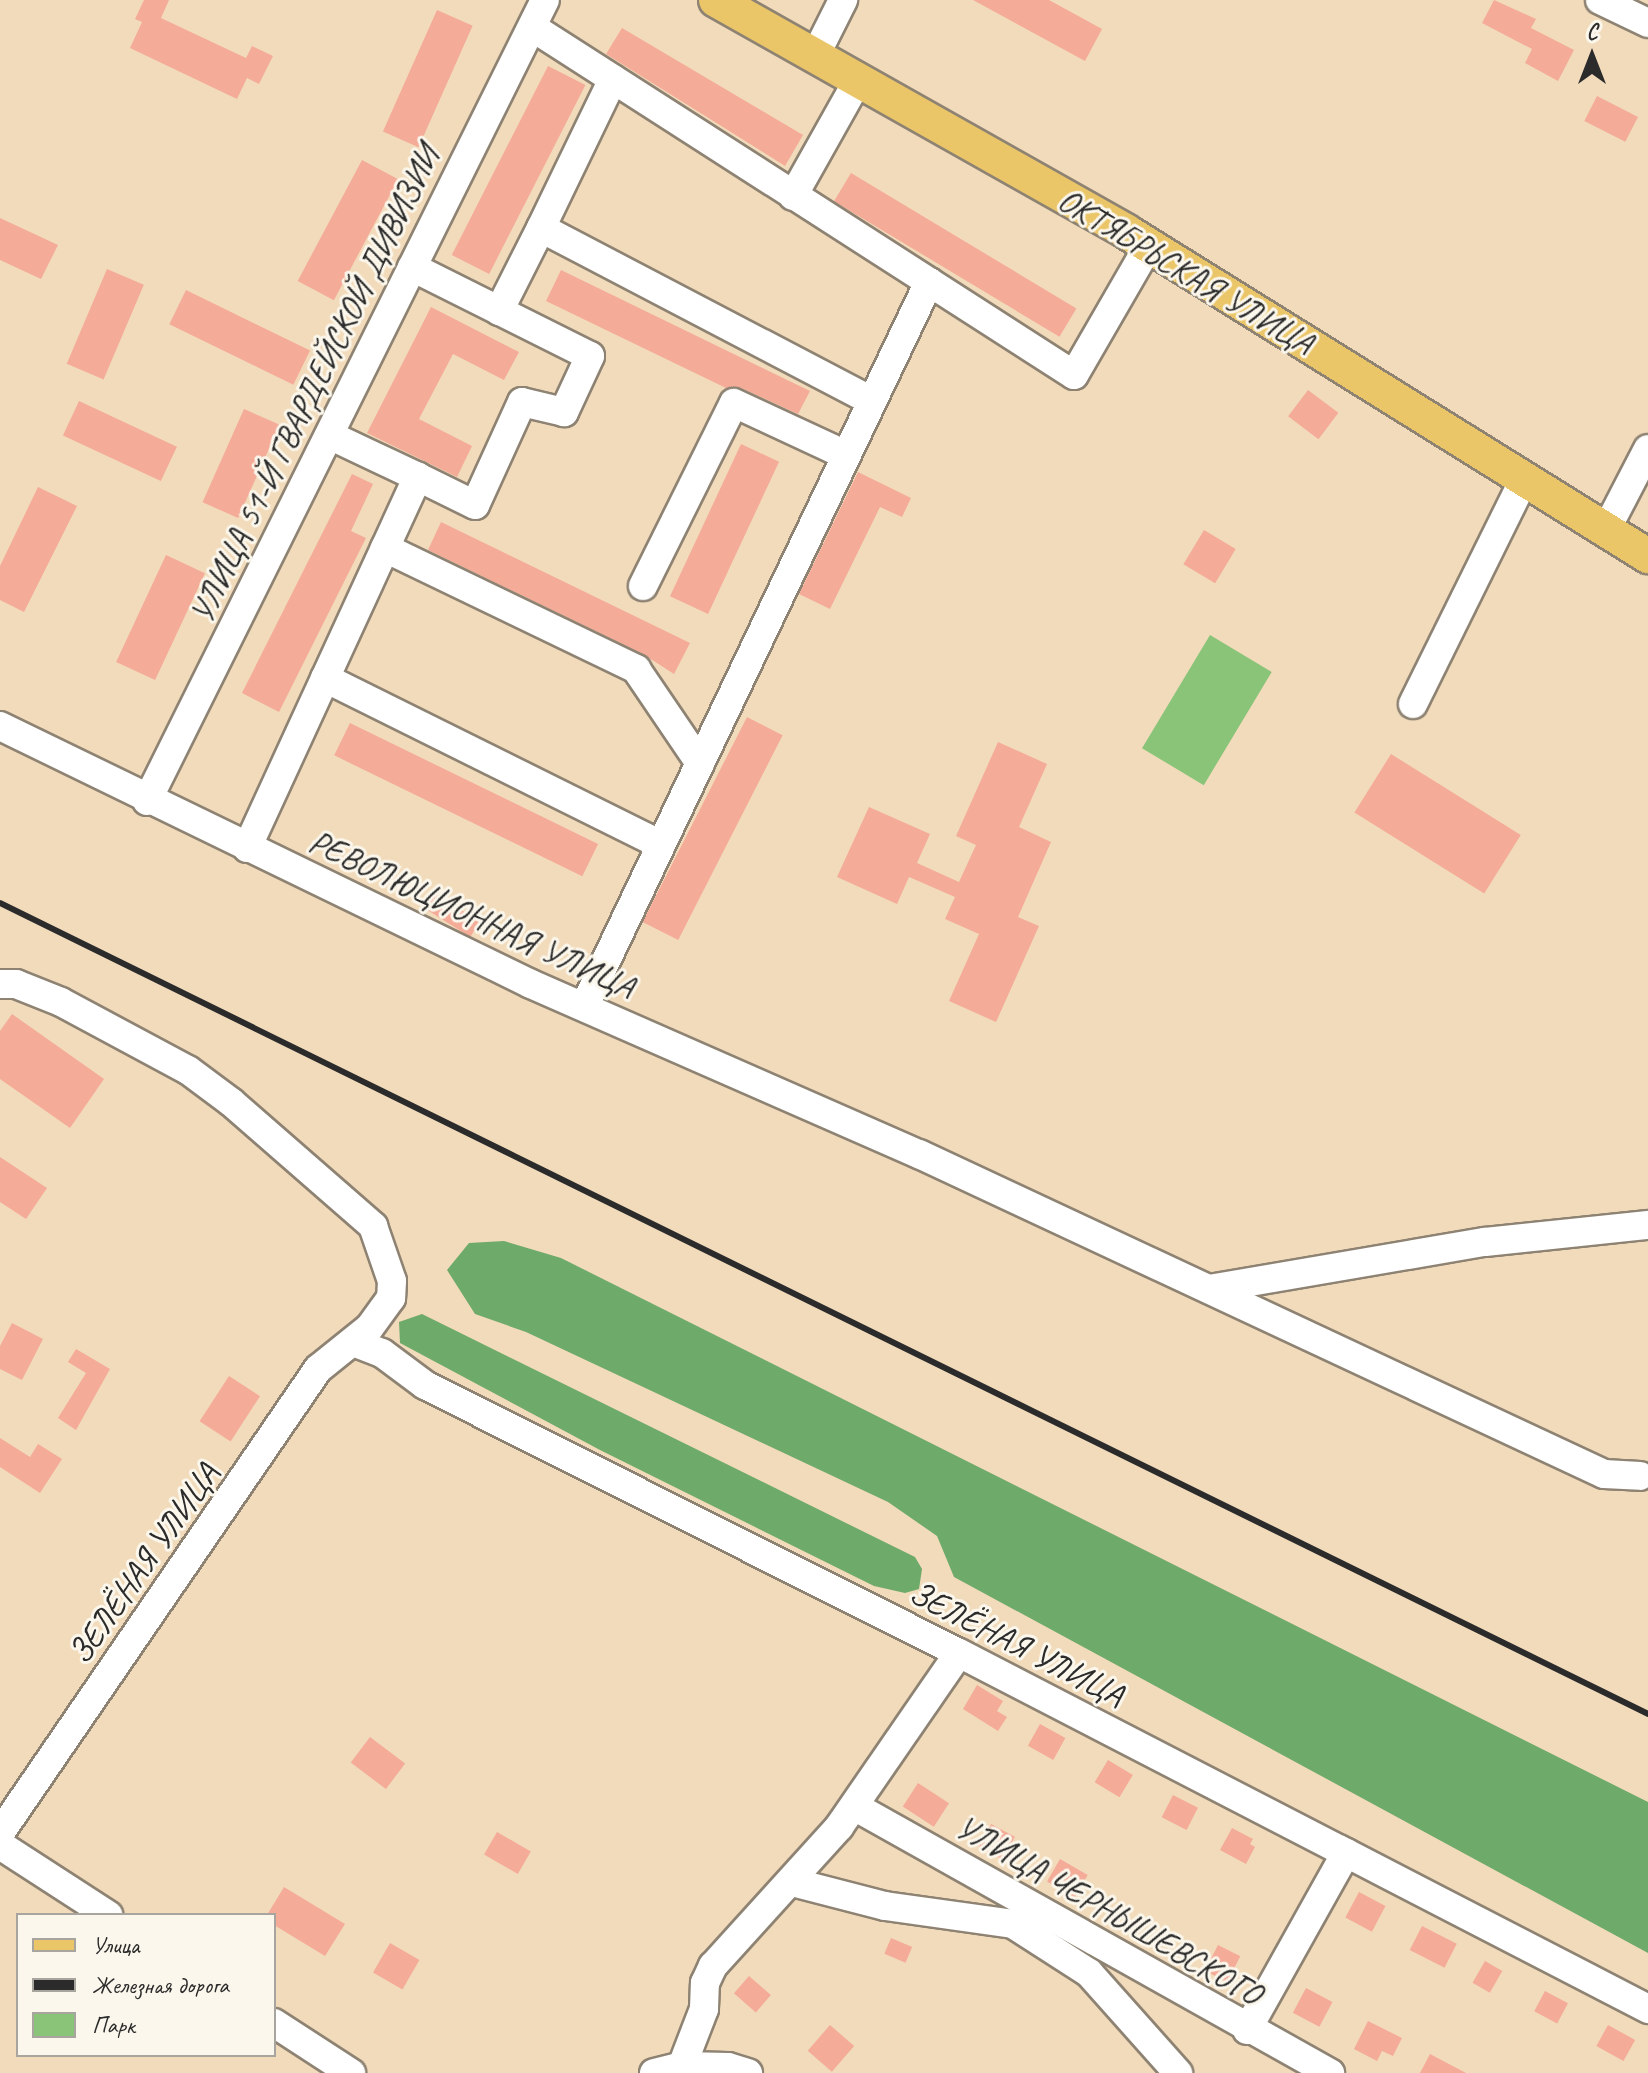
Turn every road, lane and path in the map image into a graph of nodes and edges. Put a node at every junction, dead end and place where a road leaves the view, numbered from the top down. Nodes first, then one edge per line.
1 (545, 0) edge
2 (716, 0) edge
3 (843, 0) edge
4 (1600, 0) edge
5 (1648, 23) edge
6 (532, 27) junction
7 (815, 56) junction
8 (613, 79) junction
9 (858, 80) junction
10 (793, 196) junction
11 (541, 228) junction
12 (1149, 245) junction
13 (412, 267) junction
14 (929, 282) junction
15 (499, 311) junction
16 (872, 401) junction
17 (329, 435) junction
18 (1648, 449) edge
19 (846, 455) junction
20 (418, 477) junction
21 (1524, 479) junction
22 (1606, 530) junction
23 (385, 548) junction
24 (1648, 556) edge
25 (643, 586) dead end
26 (325, 678) junction
27 (1413, 704) dead end
28 (0, 726) edge
29 (700, 763) junction
30 (147, 801) junction
31 (661, 845) junction
32 (247, 848) junction
33 (0, 984) edge
34 (584, 1007) junction
35 (1648, 1225) edge
36 (1209, 1289) junction
37 (353, 1342) junction
38 (1640, 1476) dead end
39 (959, 1653) junction
40 (854, 1806) junction
41 (0, 1833) edge
42 (0, 1845) edge
43 (1346, 1853) junction
44 (792, 1882) junction
45 (105, 1913) edge
46 (1648, 2009) edge
47 (276, 2024) edge
48 (1247, 2030) junction
49 (682, 2066) junction
50 (351, 2073) edge
51 (654, 2073) edge
52 (748, 2073) edge
53 (1178, 2073) edge
54 (1330, 2073) edge

1 - 6 street, УЛИЦА 51-Й ГВАРДЕЙСКОЙ ДИВИЗИИ
2 - 7 main road, ОКТЯБРЬСКАЯ УЛИЦА
3 - 7 street
4 - 5 street
6 - 8 street
6 - 13 street, УЛИЦА 51-Й ГВАРДЕЙСКОЙ ДИВИЗИИ
7 - 9 main road, ОКТЯБРЬСКАЯ УЛИЦА
8 - 10 street
8 - 11 street
9 - 10 street
9 - 12 main road, ОКТЯБРЬСКАЯ УЛИЦА
10 - 14 street
11 - 15 street
11 - 16 street
12 - 14 street
12 - 21 main road, ОКТЯБРЬСКАЯ УЛИЦА
13 - 15 street
13 - 17 street, УЛИЦА 51-Й ГВАРДЕЙСКОЙ ДИВИЗИИ
14 - 16 street
15 - 20 street
16 - 19 street
17 - 20 street
17 - 30 street, УЛИЦА 51-Й ГВАРДЕЙСКОЙ ДИВИЗИИ
18 - 22 street
19 - 25 street
19 - 29 street
20 - 23 street
21 - 22 main road, ОКТЯБРЬСКАЯ УЛИЦА
21 - 27 street
22 - 24 main road, ОКТЯБРЬСКАЯ УЛИЦА
23 - 26 street
23 - 29 street
26 - 31 street
26 - 32 street
28 - 30 street, РЕВОЛЮЦИОННАЯ УЛИЦА
29 - 31 street
30 - 32 street, РЕВОЛЮЦИОННАЯ УЛИЦА
31 - 34 street
32 - 34 street, РЕВОЛЮЦИОННАЯ УЛИЦА
33 - 37 street, ЗЕЛЁНАЯ УЛИЦА
34 - 36 street, РЕВОЛЮЦИОННАЯ УЛИЦА
35 - 36 street
36 - 38 street, РЕВОЛЮЦИОННАЯ УЛИЦА
37 - 39 street, ЗЕЛЁНАЯ УЛИЦА
37 - 41 street, ЗЕЛЁНАЯ УЛИЦА
39 - 40 street
39 - 43 street, ЗЕЛЁНАЯ УЛИЦА
40 - 44 street
40 - 48 street, УЛИЦА ЧЕРНЫШЕВСКОГО
42 - 45 street
43 - 46 street, ЗЕЛЁНАЯ УЛИЦА
43 - 48 street
44 - 49 street
44 - 53 street
47 - 50 street
48 - 54 street, УЛИЦА ЧЕРНЫШЕВСКОГО
49 - 51 street
49 - 52 street

